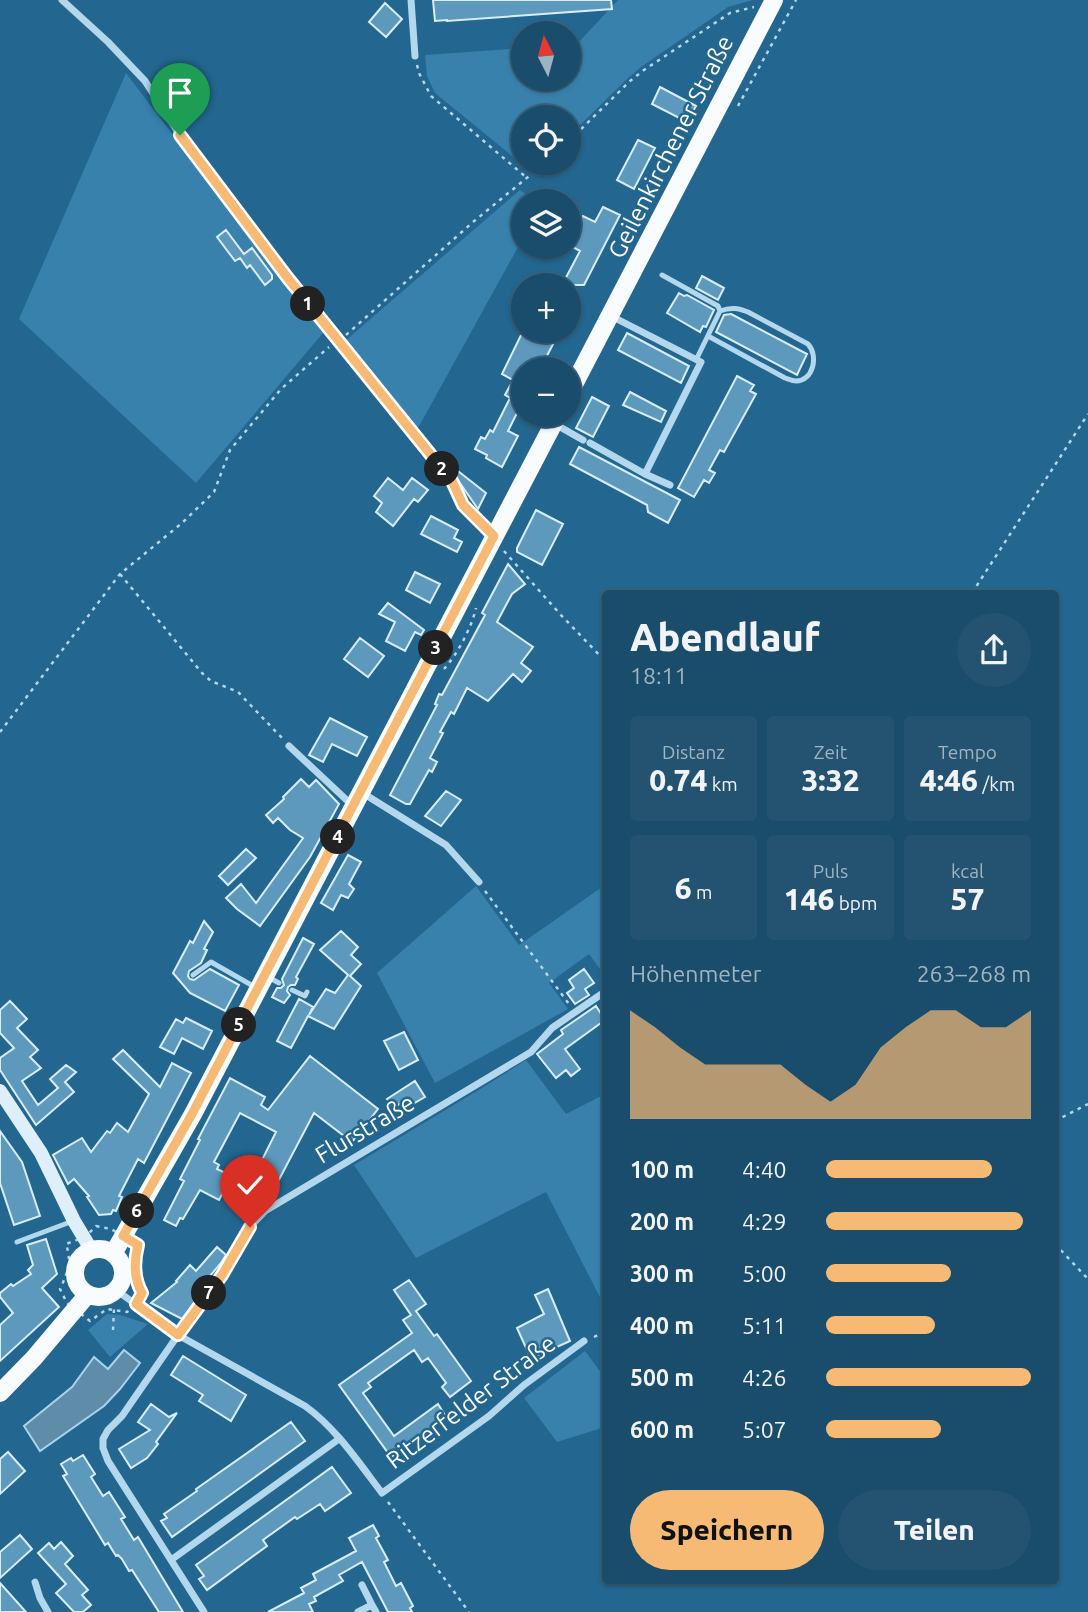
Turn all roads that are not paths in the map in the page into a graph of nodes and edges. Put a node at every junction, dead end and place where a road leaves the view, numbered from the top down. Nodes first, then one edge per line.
1 (62, 0) edge
2 (411, 0) edge
3 (771, 5) edge
4 (415, 56) road end
5 (662, 275) dead end
6 (720, 311) junction
7 (611, 316) junction
8 (708, 337) junction
9 (696, 360) junction
10 (581, 372) edge
11 (551, 427) edge
12 (566, 427) edge
13 (645, 474) junction
14 (670, 485) dead end
15 (494, 536) junction
16 (289, 746) road end
17 (357, 799) junction
18 (478, 882) road end
19 (192, 975) dead end
20 (267, 983) junction
21 (292, 990) dead end
22 (307, 992) dead end
23 (602, 994) edge
24 (0, 1091) edge
25 (74, 1221) junction
26 (17, 1242) dead end
27 (89, 1244) junction
28 (113, 1254) junction
29 (116, 1290) junction
30 (88, 1294) junction
31 (178, 1335) junction
32 (584, 1341) dead end
33 (0, 1393) edge
34 (339, 1439) junction
35 (171, 1560) junction
36 (35, 1582) dead end
37 (362, 1585) dead end
38 (374, 1608) edge
39 (48, 1612) edge
40 (204, 1612) edge
41 (358, 1612) edge

1 - 15 street
2 - 4 street
3 - 7 main road, Geilenkirchener Straße
5 - 6 lane
6 - 8 lane
6 - 8 lane
7 - 9 street
7 - 10 main road, Geilenkirchener Straße
8 - 9 lane
9 - 13 street
11 - 15 main road
12 - 13 street
13 - 14 street
15 - 17 main road
16 - 17 street
17 - 18 street
17 - 20 main road
19 - 20 lane
20 - 28 main road
21 - 22 lane
23 - 31 street, Flurstraße
24 - 25 main road
25 - 26 lane
25 - 27 main road
27 - 28 main road
27 - 30 main road
28 - 29 main road
29 - 30 main road
29 - 31 street, Ritzerfelder Straße
30 - 33 main road
31 - 34 street, Ritzerfelder Straße
31 - 35 street, Flurstraße
32 - 34 street, Ritzerfelder Straße
34 - 35 street
35 - 40 street, Flurstraße
36 - 39 street
37 - 38 street
38 - 41 street

